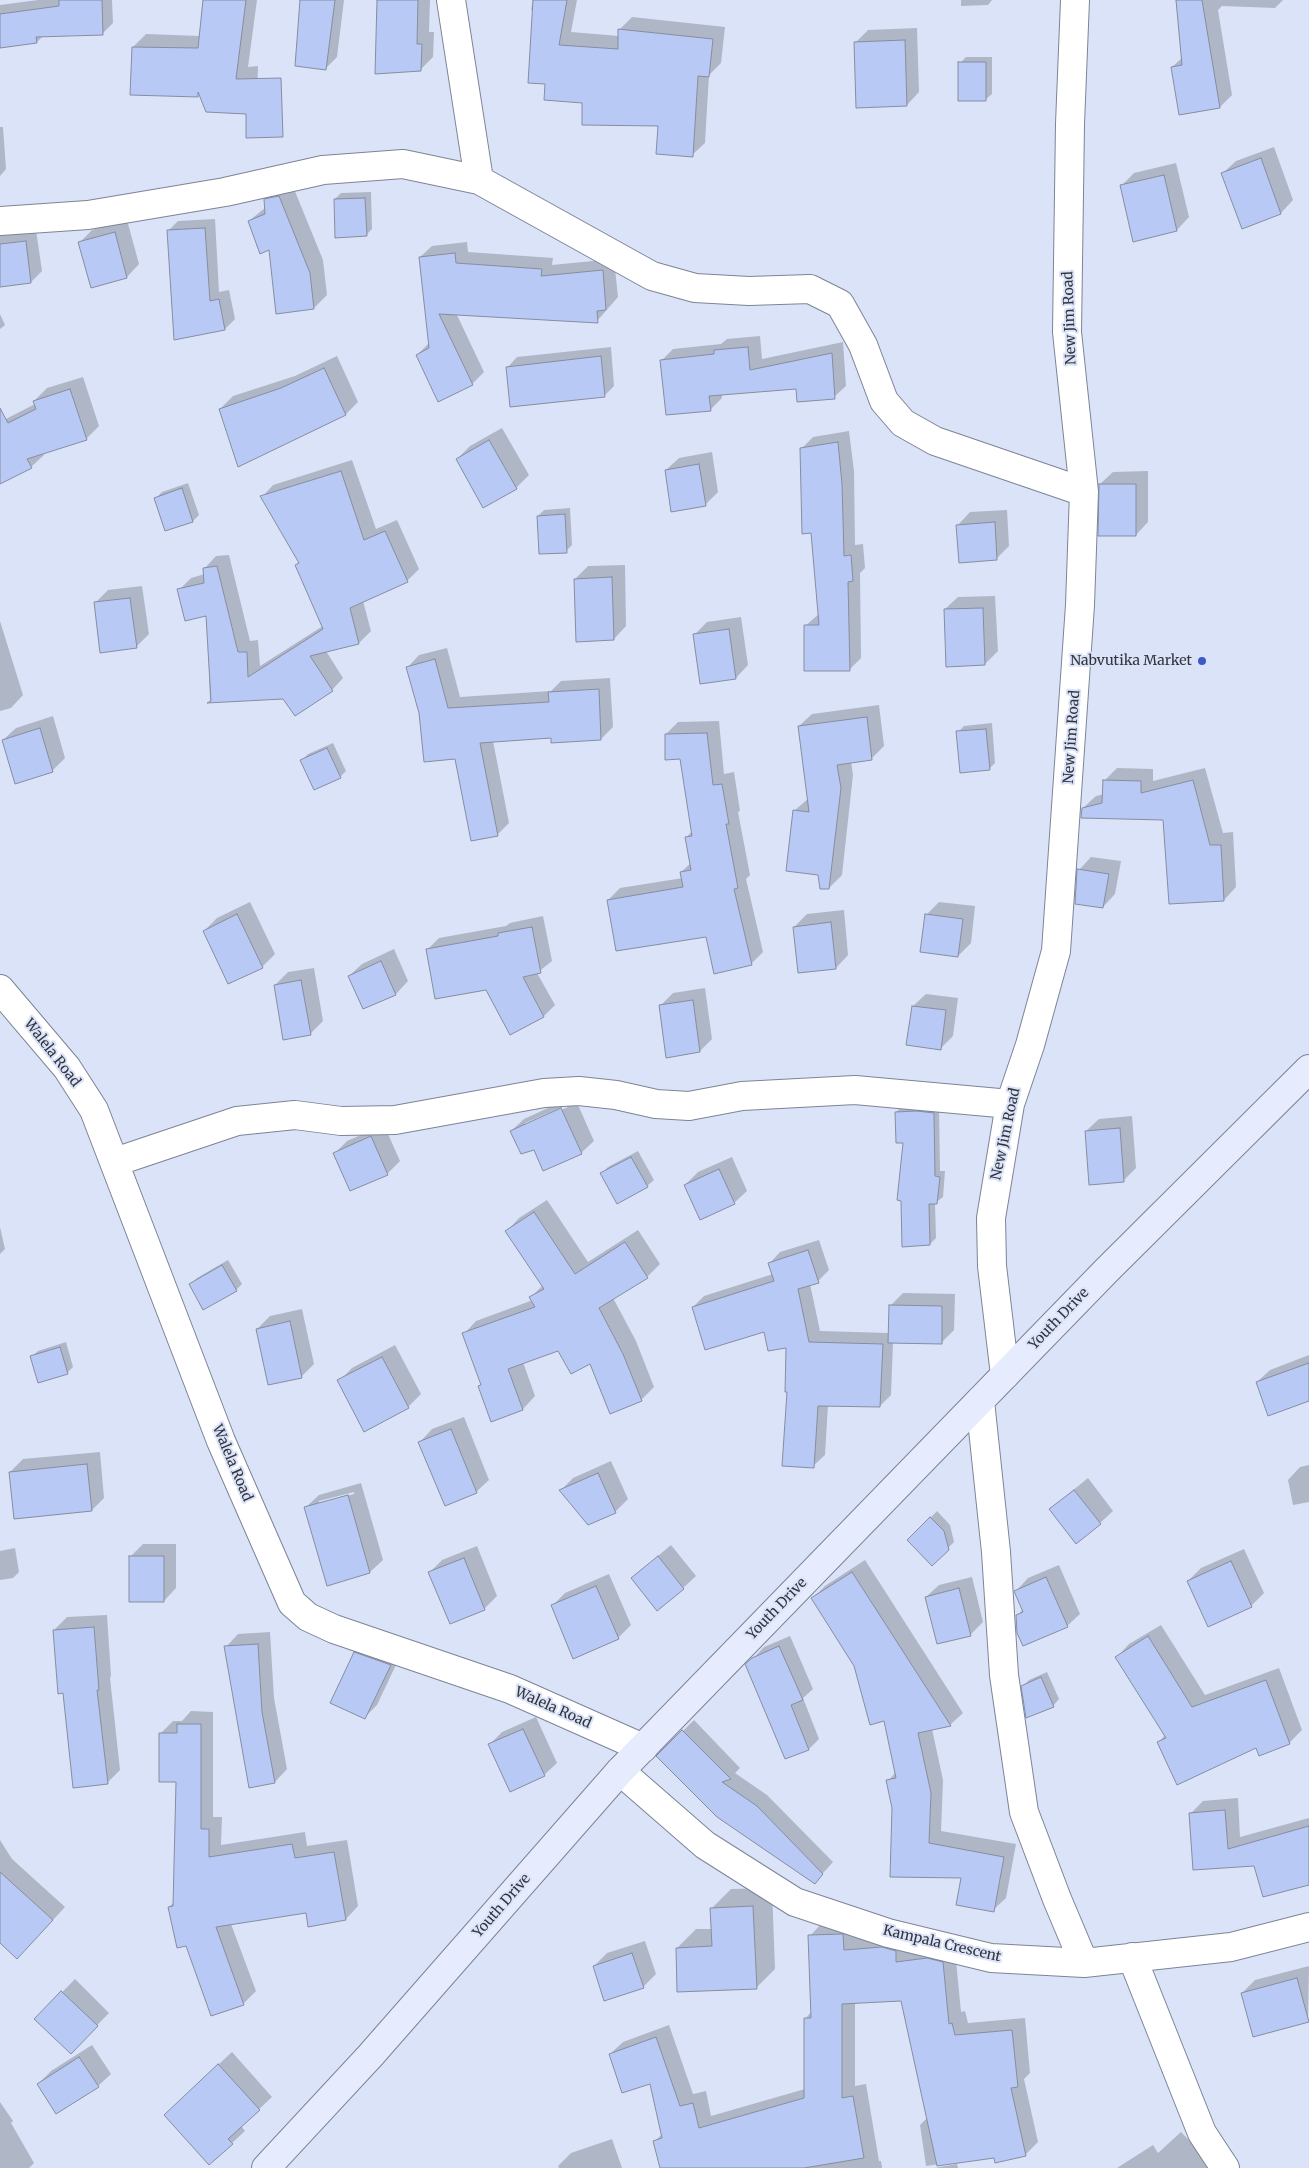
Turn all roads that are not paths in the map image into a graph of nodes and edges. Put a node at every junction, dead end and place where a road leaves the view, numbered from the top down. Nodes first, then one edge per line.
1 (451, 0) edge
2 (1075, 0) edge
3 (479, 180) junction
4 (0, 221) edge
5 (1084, 492) junction
6 (0, 989) edge
7 (1309, 1069) edge
8 (1010, 1104) junction
9 (115, 1162) junction
10 (1005, 1375) junction
11 (980, 1401) junction
12 (643, 1748) junction
13 (620, 1771) junction
14 (1309, 1927) edge
15 (1132, 1957) junction
16 (1084, 1963) junction
17 (266, 2168) edge
18 (1225, 2168) edge

1 - 3 street
2 - 5 street, New Jim Road
3 - 4 street
3 - 5 street
5 - 8 street, New Jim Road
6 - 9 street, Walela Road
7 - 10 street, Youth Drive
8 - 9 street
8 - 10 street, New Jim Road
9 - 12 street, Walela Road
10 - 11 street, Youth Drive
11 - 12 street, Youth Drive
11 - 16 street
12 - 13 street, Youth Drive
13 - 16 street, Kampala Crescent
13 - 17 street, Youth Drive
14 - 15 street, Kampala Crescent
15 - 16 street, Kampala Crescent
15 - 18 street

